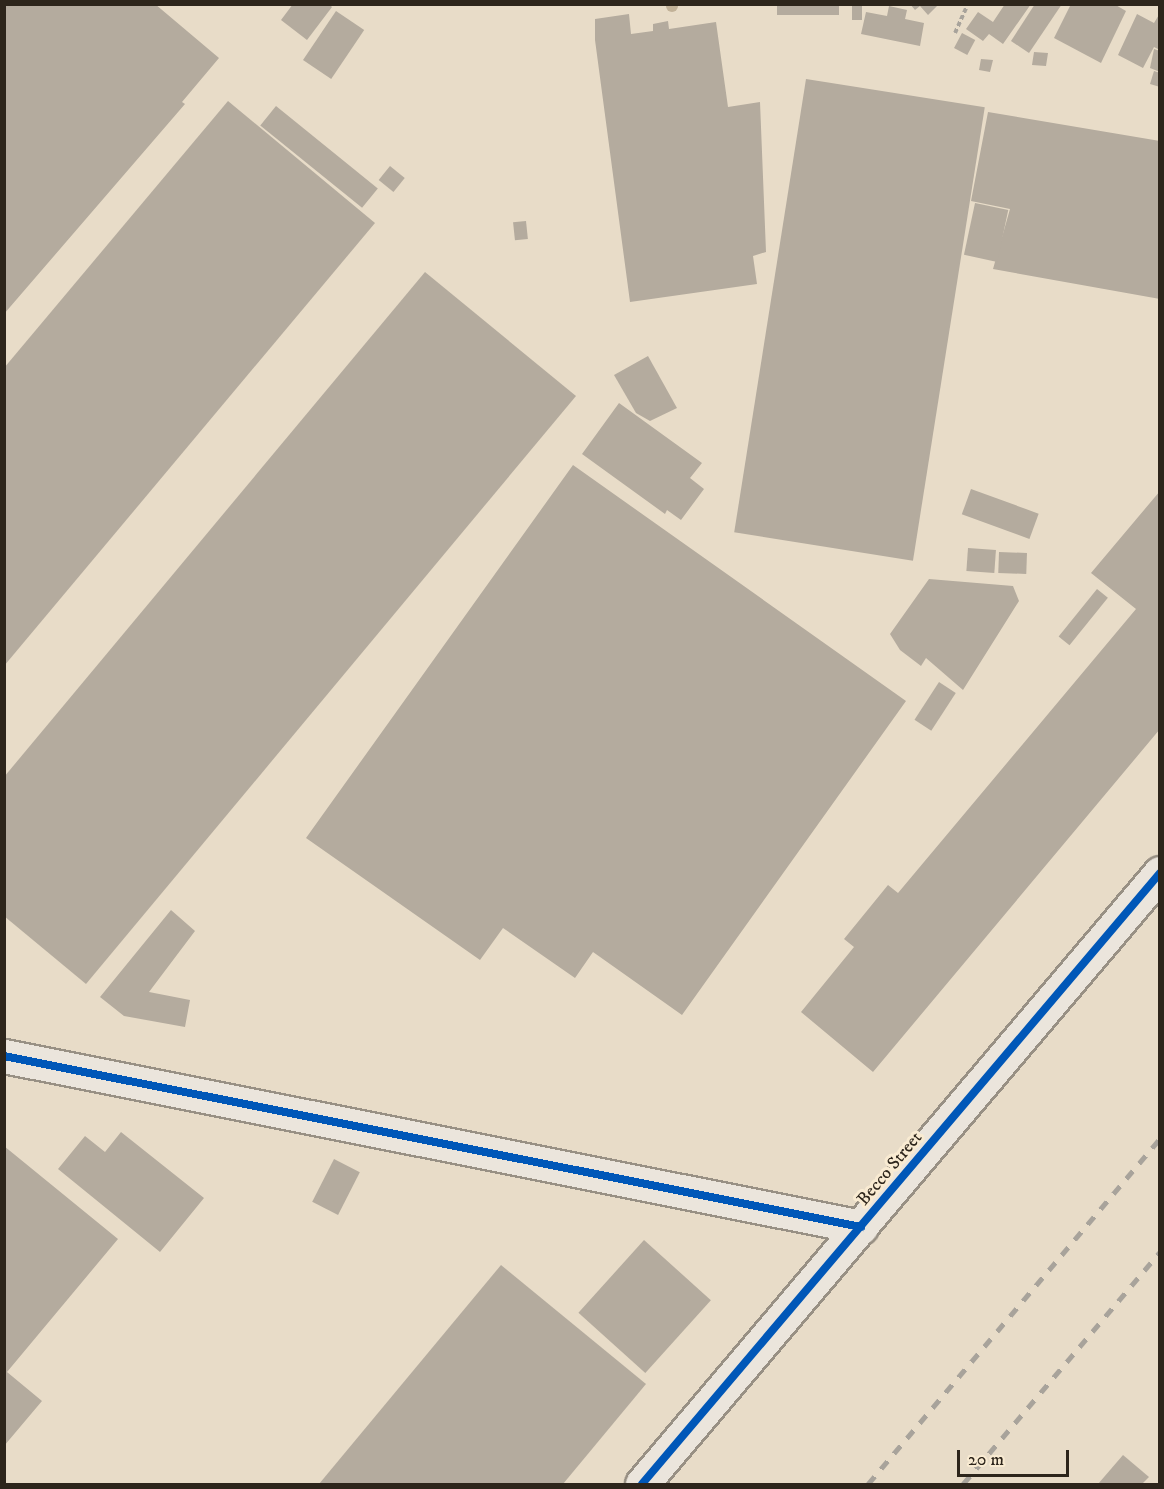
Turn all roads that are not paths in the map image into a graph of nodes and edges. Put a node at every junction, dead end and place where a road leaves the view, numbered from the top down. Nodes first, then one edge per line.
1 (1160, 873) edge
2 (4, 1056) edge
3 (861, 1227) junction
4 (642, 1485) edge

1 - 3 street, Becco Street
2 - 3 street
3 - 4 street, Becco Street

